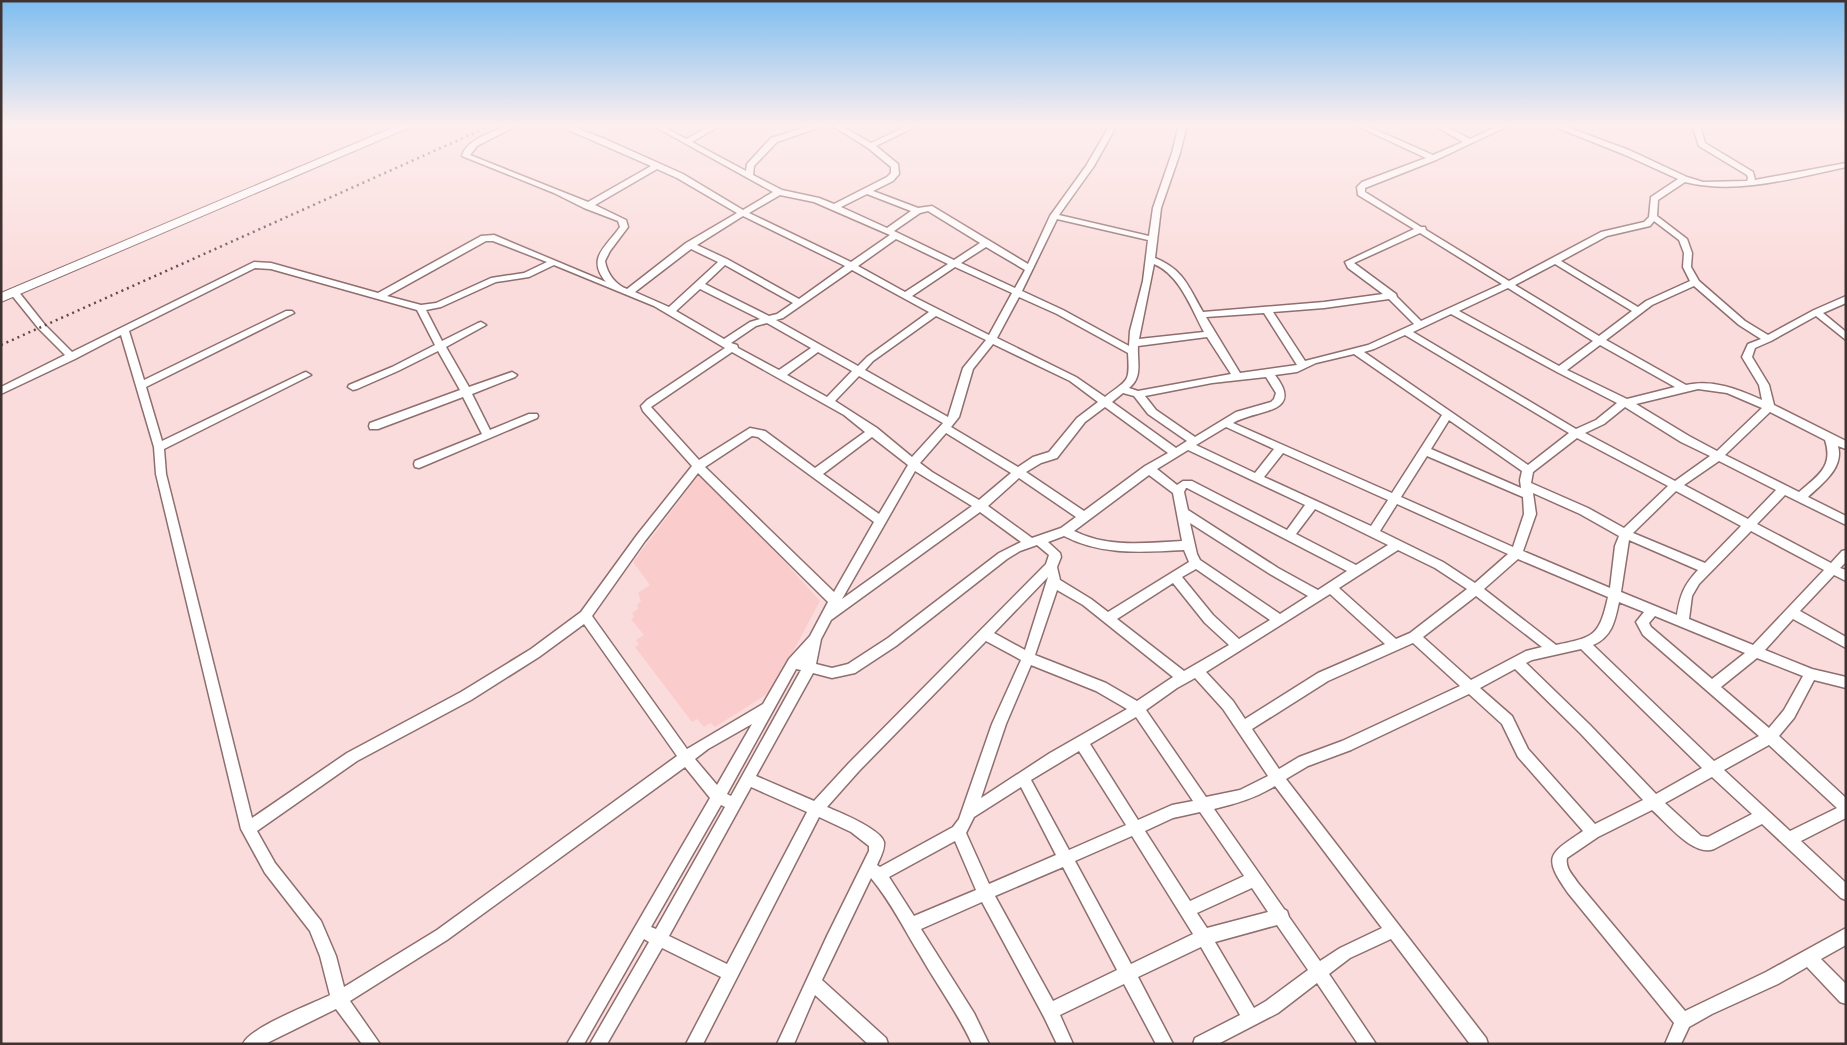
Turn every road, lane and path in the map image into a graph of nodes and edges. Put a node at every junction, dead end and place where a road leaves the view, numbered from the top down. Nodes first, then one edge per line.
1 (295, 174) edge
2 (512, 174) edge
3 (643, 174) edge
4 (675, 174) edge
5 (896, 174) edge
6 (1084, 174) edge
7 (1169, 174) edge
8 (1394, 174) edge
9 (1673, 174) edge
10 (1750, 174) edge
11 (1805, 174) edge
12 (749, 175) edge
13 (1684, 179) junction
14 (1750, 182) junction
15 (867, 191) junction
16 (779, 192) junction
17 (587, 206) junction
18 (835, 207) junction
19 (917, 211) junction
20 (743, 212) junction
21 (1054, 216) junction
22 (1653, 217) junction
23 (1422, 229) junction
24 (892, 233) junction
25 (1153, 239) junction
26 (986, 243) junction
27 (689, 246) junction
28 (1150, 259) junction
29 (724, 261) junction
30 (1555, 261) junction
31 (554, 262) junction
32 (954, 264) junction
33 (851, 266) junction
34 (1030, 269) junction
35 (1695, 282) junction
36 (1509, 284) junction
37 (700, 285) junction
38 (617, 288) junction
39 (629, 292) junction
40 (1018, 292) junction
41 (15, 293) junction
42 (380, 296) junction
43 (906, 296) junction
44 (1393, 296) junction
45 (1, 298) edge
46 (1846, 299) edge
47 (799, 303) junction
48 (421, 308) junction
49 (672, 310) junction
50 (1267, 310) junction
51 (1451, 310) junction
52 (935, 312) junction
53 (1638, 312) junction
54 (1817, 312) junction
55 (289, 314) dead end
56 (1200, 315) junction
57 (767, 319) junction
58 (1419, 324) junction
59 (481, 325) dead end
60 (124, 331) junction
61 (1405, 331) junction
62 (1210, 334) junction
63 (1846, 337) edge
64 (1768, 339) junction
65 (991, 340) junction
66 (1598, 340) junction
67 (729, 345) junction
68 (440, 346) junction
69 (818, 348) junction
70 (1134, 348) junction
71 (1355, 350) junction
72 (72, 356) junction
73 (1303, 366) junction
74 (1560, 370) junction
75 (857, 372) junction
76 (1268, 373) junction
77 (781, 374) junction
78 (306, 375) dead end
79 (512, 375) dead end
80 (1238, 376) junction
81 (140, 386) junction
82 (353, 387) dead end
83 (1686, 389) junction
84 (1123, 390) junction
85 (1, 391) edge
86 (466, 392) junction
87 (1138, 394) junction
88 (830, 401) junction
89 (1105, 402) junction
90 (1626, 403) junction
91 (1769, 407) junction
92 (1448, 414) junction
93 (532, 416) dead end
94 (1225, 423) junction
95 (946, 425) junction
96 (374, 426) dead end
97 (873, 431) junction
98 (1576, 433) junction
99 (488, 436) junction
100 (1830, 438) junction
101 (1191, 443) junction
102 (1846, 445) edge
103 (159, 447) junction
104 (1281, 448) junction
105 (1424, 450) junction
106 (1176, 453) junction
107 (1718, 456) junction
108 (419, 464) dead end
109 (915, 464) junction
110 (698, 466) junction
111 (1149, 469) junction
112 (1528, 470) junction
113 (1019, 473) junction
114 (815, 474) junction
115 (1258, 477) junction
116 (1675, 486) junction
117 (1784, 489) junction
118 (1527, 490) junction
119 (1178, 491) junction
120 (1394, 497) junction
121 (1800, 497) junction
122 (1313, 503) junction
123 (980, 506) junction
124 (1183, 513) junction
125 (1084, 517) junction
126 (880, 521) junction
127 (1846, 521) edge
128 (1749, 526) junction
129 (1065, 531) junction
130 (1373, 533) junction
131 (1625, 534) junction
132 (1289, 535) junction
133 (1035, 542) junction
134 (1189, 545) junction
135 (1396, 545) junction
136 (1517, 553) junction
137 (1846, 554) edge
138 (1196, 563) junction
139 (1051, 567) junction
140 (1831, 568) junction
141 (1707, 569) junction
142 (1357, 571) junction
143 (1846, 576) edge
144 (1175, 577) junction
145 (1054, 582) junction
146 (1331, 588) junction
147 (1476, 589) junction
148 (1614, 595) junction
149 (1319, 596) junction
150 (835, 601) junction
151 (1652, 611) junction
152 (1791, 612) junction
153 (585, 616) junction
154 (826, 617) junction
155 (1108, 618) junction
156 (1280, 620) junction
157 (1682, 623) junction
158 (984, 634) junction
159 (1414, 637) junction
160 (816, 639) junction
161 (1583, 643) junction
162 (1846, 643) edge
163 (1394, 645) junction
164 (1238, 646) junction
165 (1554, 650) junction
166 (1755, 652) junction
167 (1028, 658) junction
168 (1516, 662) junction
169 (792, 663) junction
170 (809, 668) junction
171 (1198, 671) junction
172 (1811, 674) junction
173 (1182, 677) junction
174 (1846, 683) edge
175 (1712, 687) junction
176 (1470, 688) junction
177 (768, 708) junction
178 (1137, 708) junction
179 (1243, 727) junction
180 (1770, 737) junction
181 (1081, 742) junction
182 (686, 758) junction
183 (1712, 769) junction
184 (748, 778) junction
185 (1023, 778) junction
186 (1277, 778) junction
187 (718, 797) junction
188 (1654, 802) junction
189 (734, 804) junction
190 (1204, 806) junction
191 (816, 809) junction
192 (1846, 809) edge
193 (970, 812) junction
194 (1763, 816) junction
195 (1135, 828) junction
196 (248, 829) junction
197 (958, 832) junction
198 (1593, 832) junction
199 (1788, 840) junction
200 (1066, 857) junction
201 (874, 871) junction
202 (1255, 879) junction
203 (986, 892) junction
204 (1846, 893) edge
205 (1186, 910) junction
206 (1282, 916) junction
207 (910, 926) junction
208 (641, 930) junction
209 (1394, 930) junction
210 (1846, 936) edge
211 (1204, 937) junction
212 (658, 939) junction
213 (1808, 958) junction
214 (1319, 970) junction
215 (1127, 972) junction
216 (730, 973) junction
217 (813, 982) junction
218 (1846, 996) edge
219 (338, 999) junction
220 (1050, 1011) junction
221 (1250, 1017) junction
222 (1682, 1021) junction
223 (875, 1042) edge
224 (980, 1043) edge
225 (251, 1044) edge
226 (372, 1044) edge
227 (575, 1044) edge
228 (598, 1044) edge
229 (694, 1044) edge
230 (785, 1044) edge
231 (1065, 1044) edge
232 (1165, 1044) edge
233 (1202, 1044) edge
234 (1368, 1044) edge
235 (1480, 1044) edge
236 (1673, 1044) edge

1 - 41 main road
2 - 17 street
3 - 17 street
4 - 20 street
5 - 15 street
6 - 21 street
7 - 25 street
8 - 23 street
9 - 13 street
10 - 14 street
11 - 14 street
12 - 16 street
13 - 14 street
13 - 22 street
15 - 18 street
15 - 19 street
16 - 18 street
16 - 20 street
17 - 38 street
18 - 24 street
19 - 24 street
19 - 26 street
20 - 27 street
20 - 33 street
21 - 25 street
21 - 34 street
22 - 30 street
22 - 35 street
23 - 36 street
23 - 44 street
24 - 32 street
24 - 33 street
25 - 28 street
26 - 32 street
26 - 34 street
27 - 29 street
27 - 39 street
28 - 56 street
28 - 70 street
29 - 37 street
29 - 47 street
30 - 36 street
30 - 53 street
31 - 38 street
31 - 42 street
31 - 48 street
32 - 40 street
32 - 43 street
33 - 43 street
33 - 47 street
34 - 40 street
35 - 53 street
35 - 64 street
36 - 51 street
36 - 66 street
37 - 49 street
37 - 57 street
38 - 39 street
39 - 49 street
40 - 65 street
40 - 70 street
41 - 45 main road
41 - 72 street
42 - 48 street
42 - 60 street
43 - 52 street
44 - 50 street
44 - 58 street
46 - 54 street
47 - 57 street
48 - 68 street
49 - 67 street
50 - 56 street
50 - 73 street
51 - 58 street
51 - 74 street
52 - 65 street
52 - 75 street
53 - 66 street
54 - 63 street
54 - 64 street
55 - 81 street
56 - 62 street
57 - 67 street
57 - 69 street
58 - 61 street
59 - 68 street
60 - 72 street
60 - 81 street
61 - 71 street
61 - 98 street
62 - 70 street
62 - 80 street
64 - 91 street
65 - 89 street
65 - 95 street
66 - 74 street
66 - 83 street
67 - 77 street
67 - 110 street
68 - 82 street
68 - 86 street
69 - 75 street
69 - 77 street
70 - 84 street
71 - 73 street
71 - 92 street
72 - 85 street
73 - 76 street
74 - 90 street
75 - 88 street
75 - 95 street
76 - 80 street
76 - 94 street
77 - 88 street
78 - 103 street
79 - 86 street
80 - 87 street
81 - 103 street
83 - 90 street
83 - 91 street
84 - 87 street
84 - 89 street
86 - 96 street
86 - 99 street
87 - 101 street
88 - 97 street
89 - 106 street
89 - 113 street
90 - 98 street
90 - 107 street
91 - 100 street
91 - 107 street
92 - 105 street
92 - 112 street
93 - 99 street
94 - 101 street
94 - 104 street
95 - 109 street
95 - 113 street
97 - 109 street
97 - 114 street
98 - 112 street
98 - 116 street
99 - 108 street
100 - 102 street
100 - 121 street
101 - 106 street
101 - 115 street
103 - 196 street
104 - 115 street
104 - 120 street
105 - 118 street
105 - 120 street
106 - 111 street
107 - 116 street
107 - 117 street
109 - 123 street
109 - 126 street
110 - 114 street
110 - 150 street
110 - 153 street
111 - 119 street
111 - 125 street
112 - 118 street
113 - 123 street
113 - 125 street
114 - 126 street
115 - 122 street
116 - 128 street
116 - 131 street
117 - 121 street
117 - 128 street
118 - 131 street
118 - 136 street
119 - 124 street
119 - 132 street
120 - 130 street
120 - 136 street
121 - 127 street
122 - 130 street
122 - 132 street
123 - 133 street
123 - 154 street
124 - 134 street
124 - 149 street
125 - 129 street
126 - 150 street
128 - 140 street
128 - 141 street
129 - 133 street
129 - 134 street
130 - 135 street
131 - 141 street
131 - 148 street
132 - 142 street
133 - 139 street
133 - 170 street
134 - 138 street
135 - 142 street
135 - 147 street
136 - 147 street
136 - 148 street
137 - 140 street
138 - 144 street
138 - 156 street
139 - 145 street
139 - 158 street
140 - 143 street
140 - 152 street
141 - 157 street
142 - 146 street
144 - 155 street
144 - 164 street
145 - 155 street
145 - 167 street
146 - 149 street
146 - 163 street
147 - 159 street
147 - 165 street
148 - 151 street
148 - 161 street
149 - 156 street
150 - 154 street
151 - 157 street
151 - 175 street
152 - 162 street
152 - 166 street
153 - 182 street
153 - 196 street
154 - 160 street
155 - 173 street
156 - 164 street
157 - 166 street
158 - 167 street
158 - 191 street
159 - 163 street
159 - 176 street
160 - 169 street
160 - 170 street
161 - 165 street
161 - 183 street
163 - 179 street
164 - 171 street
165 - 168 street
166 - 172 street
166 - 175 street
167 - 178 street
167 - 193 street
168 - 176 street
168 - 188 street
169 - 170 street
169 - 177 street
170 - 184 street
171 - 173 street
171 - 179 street
172 - 174 street
172 - 180 street
173 - 178 street
175 - 180 street
176 - 186 street
176 - 198 street
177 - 182 street
177 - 187 street
178 - 181 street
178 - 190 street
179 - 186 street
180 - 183 street
180 - 192 street
181 - 185 street
181 - 195 street
182 - 187 street
182 - 219 street
183 - 188 street
183 - 194 street
184 - 189 street
184 - 191 street
185 - 193 street
185 - 200 street
186 - 190 street
186 - 209 street
187 - 189 street
187 - 208 street
188 - 194 street
188 - 198 street
189 - 212 street
190 - 195 street
190 - 202 street
191 - 201 street
191 - 216 street
192 - 199 street
193 - 197 street
194 - 199 street
195 - 200 street
195 - 205 street
196 - 219 street
197 - 201 street
197 - 203 street
198 - 222 street
199 - 204 street
200 - 203 street
200 - 215 street
201 - 207 street
201 - 217 street
202 - 205 street
202 - 206 street
203 - 207 street
203 - 220 street
205 - 211 street
206 - 211 street
206 - 214 street
207 - 224 street
208 - 212 street
208 - 227 street
209 - 214 street
209 - 235 street
210 - 213 street
211 - 215 street
211 - 221 street
212 - 216 street
212 - 228 street
213 - 218 street
213 - 222 street
214 - 221 street
214 - 234 street
215 - 220 street
215 - 232 street
216 - 229 street
217 - 223 street
217 - 230 street
219 - 225 street
219 - 226 street
220 - 231 street
221 - 233 street
222 - 236 street

